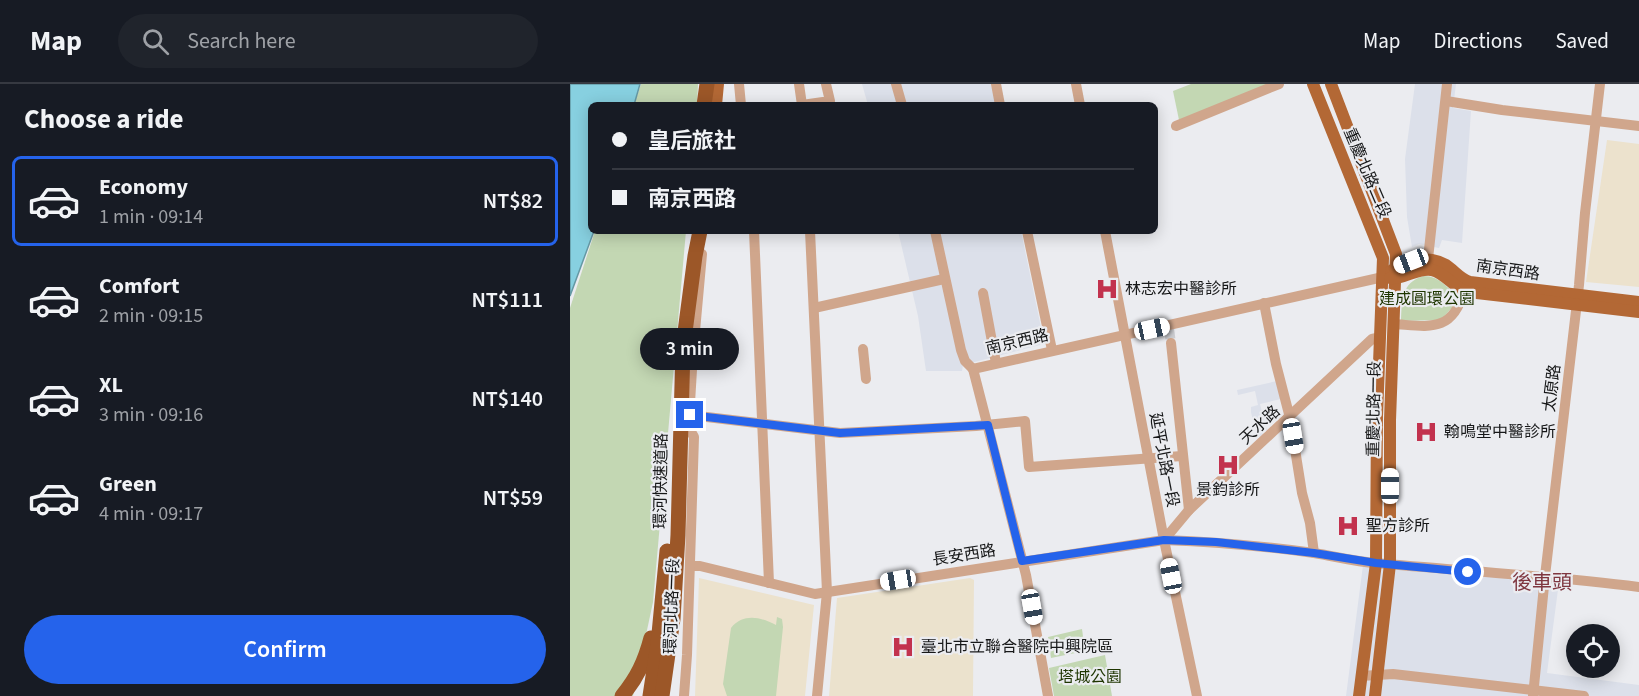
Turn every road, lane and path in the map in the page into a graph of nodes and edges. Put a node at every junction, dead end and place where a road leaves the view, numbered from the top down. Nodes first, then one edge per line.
1 (707, 84) edge
2 (718, 84) edge
3 (738, 84) edge
4 (799, 84) edge
5 (826, 84) edge
6 (896, 84) edge
7 (996, 84) edge
8 (1076, 84) edge
9 (1279, 84) edge
10 (1313, 84) edge
11 (1331, 84) edge
12 (1447, 84) edge
13 (1600, 84) edge
14 (1446, 100) junction
15 (704, 102) edge
16 (716, 102) edge
17 (741, 102) edge
18 (802, 102) edge
19 (819, 102) edge
20 (901, 102) edge
21 (999, 102) edge
22 (1079, 102) edge
23 (1595, 121) junction
24 (1176, 126) dead end
25 (1639, 126) edge
26 (690, 234) edge
27 (701, 234) edge
28 (702, 234) edge
29 (754, 234) edge
30 (810, 234) edge
31 (935, 234) edge
32 (1028, 234) edge
33 (1106, 234) edge
34 (1428, 259) junction
35 (1391, 274) junction
36 (944, 279) junction
37 (1464, 291) junction
38 (983, 293) dead end
39 (1577, 299) junction
40 (1639, 302) edge
41 (1264, 303) junction
42 (814, 308) junction
43 (1639, 312) edge
44 (1393, 324) junction
45 (1125, 335) junction
46 (1381, 337) junction
47 (1170, 343) tunnel mouth
48 (863, 349) dead end
49 (1052, 351) junction
50 (996, 363) junction
51 (973, 369) junction
52 (866, 379) dead end
53 (1290, 418) junction
54 (689, 421) junction
55 (762, 424) junction
56 (988, 425) junction
57 (818, 431) junction
58 (1182, 456) junction
59 (1148, 460) junction
60 (1190, 510) junction
61 (1164, 540) junction
62 (1314, 553) junction
63 (1022, 561) junction
64 (1376, 563) junction
65 (1390, 564) junction
66 (690, 566) junction
67 (1545, 576) junction
68 (769, 583) junction
69 (1639, 587) edge
70 (827, 592) junction
71 (662, 595) junction
72 (1378, 674) junction
73 (1361, 676) junction
74 (1533, 693) edge
75 (622, 696) edge
76 (648, 696) edge
77 (663, 696) edge
78 (684, 696) edge
79 (817, 696) edge
80 (1048, 696) edge
81 (1197, 696) edge
82 (1359, 696) edge
83 (1375, 696) edge
84 (1584, 696) edge

1 - 15 highway
2 - 16 main road
3 - 17 street
4 - 18 street
5 - 19 street
6 - 20 street
7 - 21 street
8 - 22 street
9 - 24 street
10 - 35 main road, 重慶北路二段
11 - 35 main road, 重慶北路二段
12 - 14 street
13 - 23 street, 太原路
14 - 23 street
14 - 34 street
23 - 25 street
23 - 39 street, 太原路
26 - 71 highway, 環河快速道路
27 - 77 highway, 環河快速道路
28 - 54 street, 環河北路一段
29 - 55 street
30 - 42 street
31 - 36 street
32 - 49 street
33 - 45 street, 延平北路一段
34 - 35 main road, 南京西路
34 - 39 main road, 南京西路
35 - 37 main road, 南京西路
35 - 41 street, 南京西路
35 - 44 main road, 重慶北路一段
35 - 46 main road, 重慶北路一段
36 - 42 street
36 - 51 street
37 - 39 main road, 南京西路
37 - 44 street, 南京西路
38 - 50 street
39 - 40 main road, 南京西路
39 - 43 main road, 南京西路
39 - 67 street, 太原路
41 - 45 street, 南京西路
41 - 53 street
42 - 57 street
44 - 65 main road, 重慶北路一段
45 - 49 street, 南京西路
45 - 59 street, 延平北路一段
46 - 53 street, 天水路
46 - 64 main road, 重慶北路一段
47 - 58 street
48 - 52 street
49 - 50 street, 南京西路
50 - 51 street, 南京西路
51 - 56 street, 南京西路
53 - 60 street, 天水路
53 - 62 street
54 - 55 street
54 - 66 street, 環河北路一段
54 - 76 highway
55 - 57 street
55 - 68 street
56 - 57 street
56 - 59 street
56 - 63 street, 南京西路
57 - 70 street
58 - 59 street
58 - 60 street
59 - 61 street, 延平北路一段
60 - 61 street, 天水路
61 - 62 street, 長安西路
61 - 63 street, 長安西路
61 - 81 street, 延平北路一段
62 - 64 street, 長安西路
63 - 70 street, 長安西路
63 - 80 street, 南京西路
64 - 65 street, 長安西路
64 - 73 main road, 重慶北路一段
65 - 67 street, 長安西路
65 - 72 main road, 重慶北路一段
66 - 68 street, 長安西路
66 - 78 street, 環河北路一段
67 - 69 street, 長安西路
67 - 74 street, 太原路
68 - 70 street, 長安西路
70 - 79 street
71 - 75 highway
71 - 76 highway, 環河快速道路
72 - 73 street
72 - 74 street
72 - 83 main road, 重慶北路一段
73 - 82 main road, 重慶北路一段
74 - 84 street

